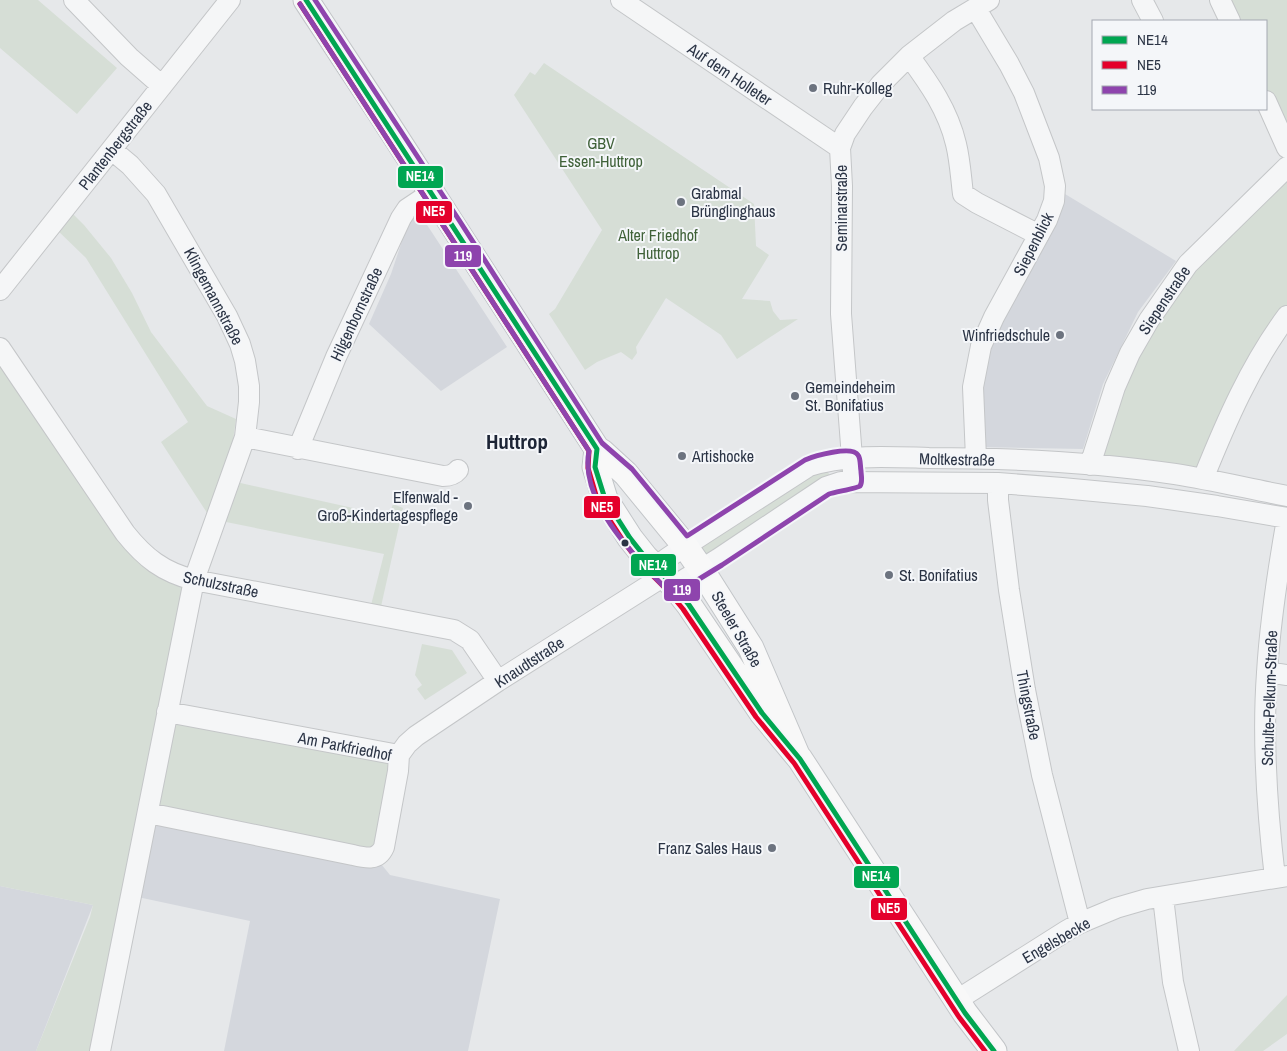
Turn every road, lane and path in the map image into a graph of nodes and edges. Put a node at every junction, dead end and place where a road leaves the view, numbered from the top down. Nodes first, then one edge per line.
1 (74, 0) edge
2 (230, 0) edge
3 (306, 0) edge
4 (621, 0) edge
5 (1142, 0) edge
6 (1220, 0) edge
7 (982, 4) edge
8 (1152, 20) edge
9 (1230, 20) edge
10 (909, 56) junction
11 (162, 86) junction
12 (1267, 103) edge
13 (840, 148) junction
14 (1287, 148) edge
15 (112, 150) junction
16 (1287, 167) edge
17 (431, 192) junction
18 (1039, 234) junction
19 (0, 290) edge
20 (1287, 316) edge
21 (0, 348) edge
22 (245, 437) junction
23 (298, 448) junction
24 (596, 449) junction
25 (976, 458) junction
26 (852, 459) junction
27 (1090, 465) junction
28 (458, 470) dead end
29 (1203, 479) junction
30 (854, 481) junction
31 (998, 483) junction
32 (1287, 496) edge
33 (1287, 519) edge
34 (685, 546) junction
35 (701, 569) junction
36 (665, 577) junction
37 (194, 580) junction
38 (1267, 672) junction
39 (1287, 675) edge
40 (498, 681) junction
41 (167, 712) junction
42 (399, 755) junction
43 (797, 755) junction
44 (148, 813) junction
45 (1281, 877) edge
46 (1162, 897) junction
47 (1080, 923) junction
48 (961, 1007) junction
49 (100, 1051) edge
50 (985, 1051) edge
51 (994, 1051) edge
52 (1189, 1051) edge

1 - 11 street
2 - 11 street, Plantenbergstraße
3 - 17 main road, Steeler Straße
4 - 13 street, Auf dem Holleter
5 - 8 street
6 - 9 street
7 - 10 street, Seminarstraße
7 - 18 street, Siepenblick
10 - 13 street, Seminarstraße
10 - 18 street
11 - 15 street, Plantenbergstraße
12 - 14 street
13 - 26 street, Seminarstraße
15 - 19 street, Plantenbergstraße
15 - 22 street, Klingemannstraße
16 - 27 street, Siepenstraße
17 - 23 street, Hilgenbornstraße
17 - 24 main road, Steeler Straße
18 - 25 street, Siepenblick
20 - 29 street
21 - 37 street, Schulzstraße
22 - 23 street
22 - 37 street, Klingemannstraße
23 - 28 street
24 - 34 main road, Steeler Straße
24 - 36 main road, Steeler Straße
25 - 26 street, Moltkestraße
25 - 27 street, Moltkestraße
26 - 30 street, Seminarstraße
26 - 34 street, Moltkestraße
27 - 29 street, Moltkestraße
29 - 32 street, Moltkestraße
30 - 31 street, Moltkestraße
30 - 35 street, Moltkestraße
31 - 33 street, Moltkestraße
31 - 47 street, Thingstraße
33 - 38 street, Schulte-Pelkum-Straße
34 - 35 main road, Steeler Straße
34 - 36 street, Moltkestraße
35 - 36 street, Moltkestraße
35 - 43 main road, Steeler Straße
36 - 40 street, Knaudtstraße
36 - 43 main road, Steeler Straße
37 - 40 street, Schulzstraße
37 - 41 street
38 - 39 street
38 - 45 street, Schulte-Pelkum-Straße
40 - 42 street, Knaudtstraße
41 - 42 street, Am Parkfriedhof
41 - 44 street
42 - 44 street, Am Parkfriedhof
43 - 48 main road, Steeler Straße
44 - 49 street
45 - 46 street, Engelsbecke
46 - 47 street, Engelsbecke
46 - 52 street
47 - 48 street, Engelsbecke
48 - 50 main road, Steeler Straße
48 - 51 main road, Steeler Straße

